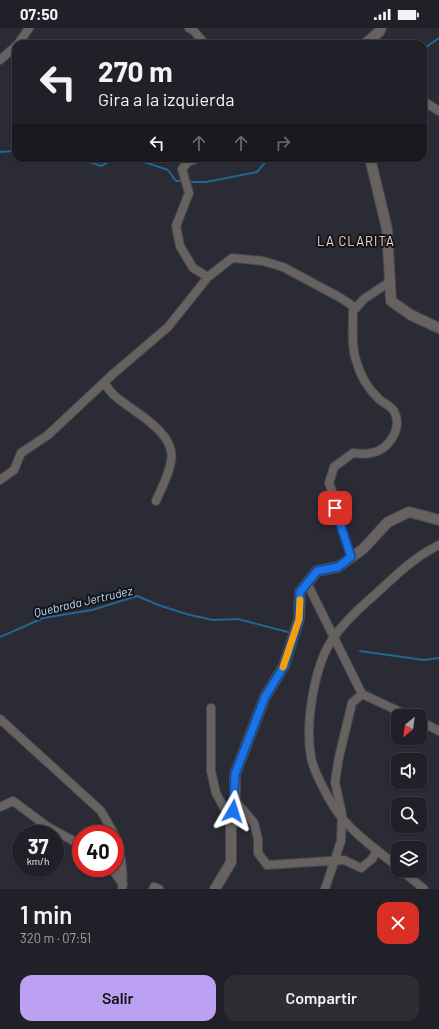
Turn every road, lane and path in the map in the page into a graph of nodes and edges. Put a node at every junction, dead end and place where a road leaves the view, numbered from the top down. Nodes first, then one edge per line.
1 (29, 28) edge
2 (188, 28) edge
3 (381, 28) edge
4 (21, 40) edge
5 (202, 40) edge
6 (370, 40) edge
7 (12, 49) edge
8 (0, 60) edge
9 (427, 104) edge
10 (439, 112) edge
11 (188, 162) edge
12 (371, 162) edge
13 (208, 277) junction
14 (391, 281) junction
15 (356, 308) junction
16 (439, 328) edge
17 (105, 383) junction
18 (0, 480) edge
19 (156, 502) dead end
20 (439, 520) edge
21 (439, 545) edge
22 (351, 557) junction
23 (307, 583) junction
24 (334, 637) junction
25 (362, 694) junction
26 (212, 708) dead end
27 (394, 709) edge
28 (0, 719) edge
29 (427, 724) edge
30 (439, 730) edge
31 (235, 800) junction
32 (0, 807) edge
33 (342, 818) junction
34 (231, 821) junction
35 (109, 825) edge
36 (72, 840) edge
37 (377, 850) junction
38 (335, 860) junction
39 (391, 861) edge
40 (117, 877) edge
41 (122, 877) edge
42 (410, 877) edge
43 (123, 887) edge
44 (153, 889) edge
45 (159, 889) edge
46 (215, 889) edge
47 (325, 889) edge
48 (424, 889) edge

1 - 4 street
2 - 5 street
3 - 6 street
7 - 8 street
9 - 10 street
11 - 13 street
12 - 14 street
13 - 15 street
13 - 17 street
14 - 15 street
14 - 16 street
15 - 22 street
17 - 18 street
17 - 19 street
20 - 22 street
21 - 24 street
22 - 23 street
23 - 24 street
23 - 31 street
24 - 25 street
24 - 33 street
25 - 27 street
25 - 33 street
26 - 34 street
28 - 35 street
29 - 30 street
31 - 34 street
31 - 38 street
32 - 36 street
33 - 37 street
33 - 38 street
34 - 46 street
37 - 38 street
37 - 39 street
38 - 47 street
40 - 43 street
41 - 43 street
42 - 48 street
44 - 45 street

